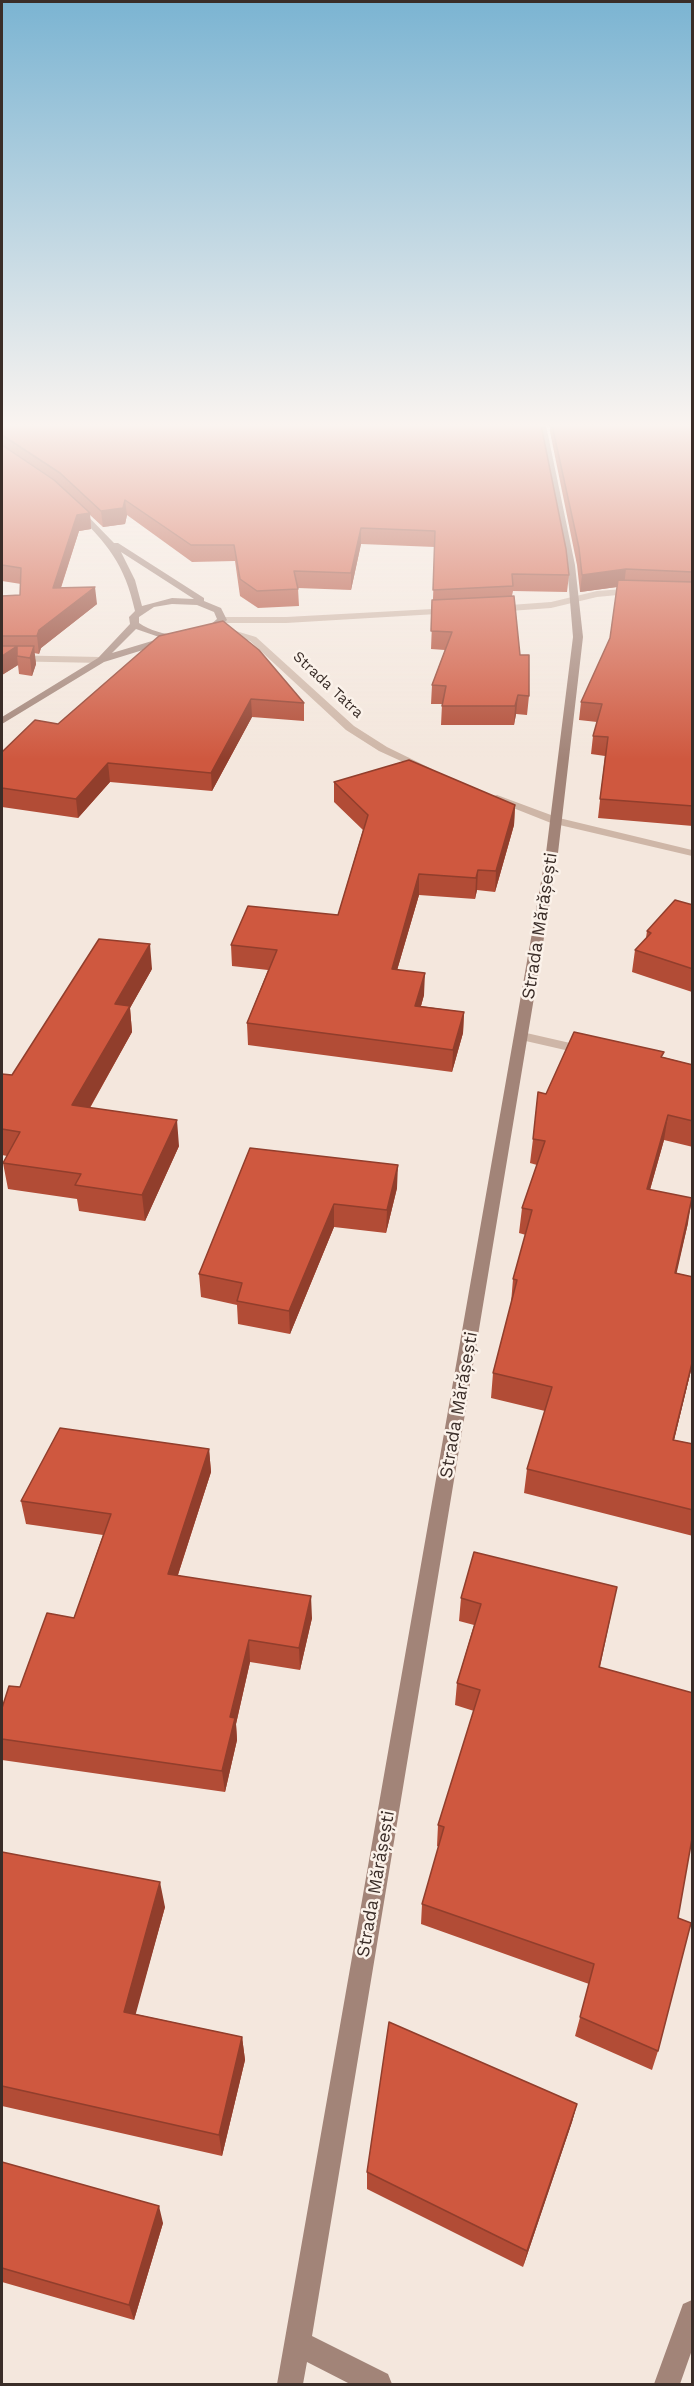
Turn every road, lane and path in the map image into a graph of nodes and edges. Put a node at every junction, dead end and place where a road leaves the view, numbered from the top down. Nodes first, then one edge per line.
1 (104, 536) edge
2 (565, 536) edge
3 (109, 541) junction
4 (642, 591) edge
5 (574, 601) junction
6 (209, 605) junction
7 (484, 610) edge
8 (139, 611) junction
9 (461, 611) edge
10 (135, 624) junction
11 (218, 624) junction
12 (180, 636) junction
13 (2, 658) edge
14 (101, 660) junction
15 (2, 721) edge
16 (433, 771) edge
17 (483, 793) edge
18 (555, 821) junction
19 (693, 853) edge
20 (522, 1036) junction
21 (602, 1054) edge
22 (693, 2313) edge
23 (297, 2343) junction
24 (290, 2385) edge
25 (378, 2385) edge
26 (667, 2385) edge

1 - 3 main road
2 - 5 main road, Strada Mărășești
3 - 6 main road
3 - 8 main road
4 - 5 street
5 - 7 street
5 - 18 main road, Strada Mărășești
6 - 8 main road
6 - 11 main road
8 - 10 main road
9 - 11 street
10 - 12 main road
10 - 14 main road
11 - 12 main road
11 - 16 street, Strada Tatra
12 - 14 main road
13 - 14 street
14 - 15 main road
17 - 18 street
18 - 19 street
18 - 20 main road, Strada Mărășești
20 - 21 street
20 - 23 main road, Strada Mărășești
22 - 26 main road
23 - 24 main road, Strada Mărășești
23 - 25 main road

